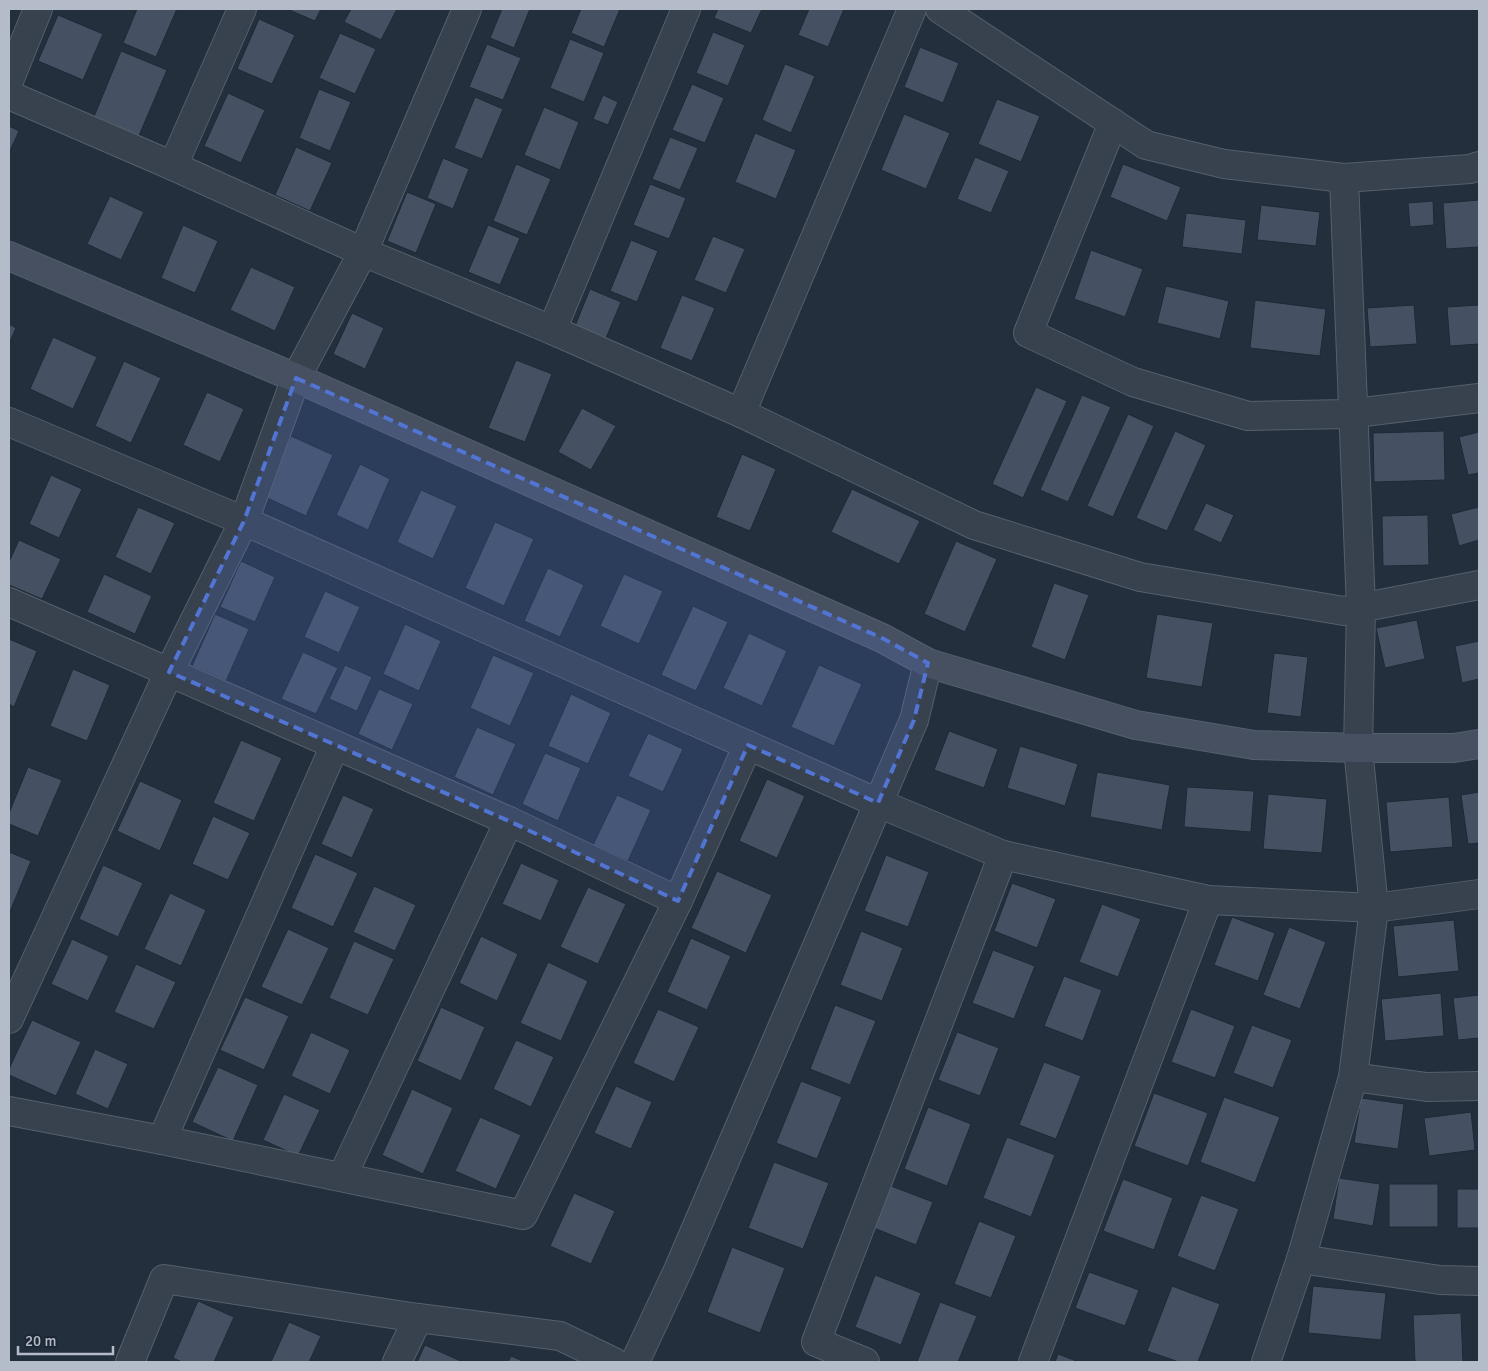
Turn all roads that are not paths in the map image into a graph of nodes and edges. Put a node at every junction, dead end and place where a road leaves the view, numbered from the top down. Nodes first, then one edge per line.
1 (38, 9) edge
2 (242, 9) edge
3 (467, 9) edge
4 (686, 9) edge
5 (912, 9) edge
6 (940, 9) edge
7 (9, 81) edge
8 (9, 95) edge
9 (1113, 123) junction
10 (173, 166) junction
11 (1479, 166) edge
12 (1344, 178) junction
13 (363, 252) junction
14 (9, 256) edge
15 (552, 330) junction
16 (296, 378) junction
17 (1479, 398) edge
18 (741, 413) junction
19 (1353, 413) junction
20 (9, 422) edge
21 (244, 521) junction
22 (1479, 585) edge
23 (9, 602) edge
24 (1361, 608) junction
25 (928, 663) junction
26 (168, 672) junction
27 (1479, 744) edge
28 (335, 745) junction
29 (748, 745) junction
30 (1358, 748) junction
31 (878, 803) junction
32 (509, 821) junction
33 (1003, 856) junction
34 (1479, 894) edge
35 (1208, 900) junction
36 (678, 901) junction
37 (1374, 908) junction
38 (9, 1019) edge
39 (1353, 1076) junction
40 (1479, 1086) edge
41 (9, 1111) edge
42 (162, 1140) junction
43 (342, 1177) junction
44 (1301, 1259) junction
45 (1479, 1281) edge
46 (418, 1318) junction
47 (130, 1362) edge
48 (398, 1362) edge
49 (614, 1362) edge
50 (635, 1362) edge
51 (865, 1362) edge
52 (1033, 1362) edge
53 (1266, 1362) edge

1 - 7 street
2 - 10 street
3 - 13 street
4 - 15 street
5 - 18 street
6 - 9 street
8 - 10 street
9 - 12 street
9 - 19 street
10 - 13 street
11 - 12 street
12 - 19 street
13 - 15 street
13 - 16 street
14 - 16 street
15 - 18 street
16 - 21 street
16 - 25 street
17 - 19 street
18 - 24 street
19 - 24 street
20 - 21 street
21 - 26 street
21 - 29 street
22 - 24 street
23 - 26 street
24 - 30 street
25 - 30 street
25 - 31 street
26 - 28 street
26 - 38 street
27 - 30 street
28 - 32 street
28 - 42 street
29 - 31 street
29 - 36 street
30 - 37 street
31 - 33 street
31 - 50 street
32 - 36 street
32 - 43 street
33 - 35 street
33 - 51 street
34 - 37 street
35 - 37 street
35 - 52 street
36 - 43 street
37 - 39 street
39 - 40 street
39 - 44 street
41 - 42 street
42 - 43 street
44 - 45 street
44 - 53 street
46 - 47 street
46 - 48 street
46 - 49 street

